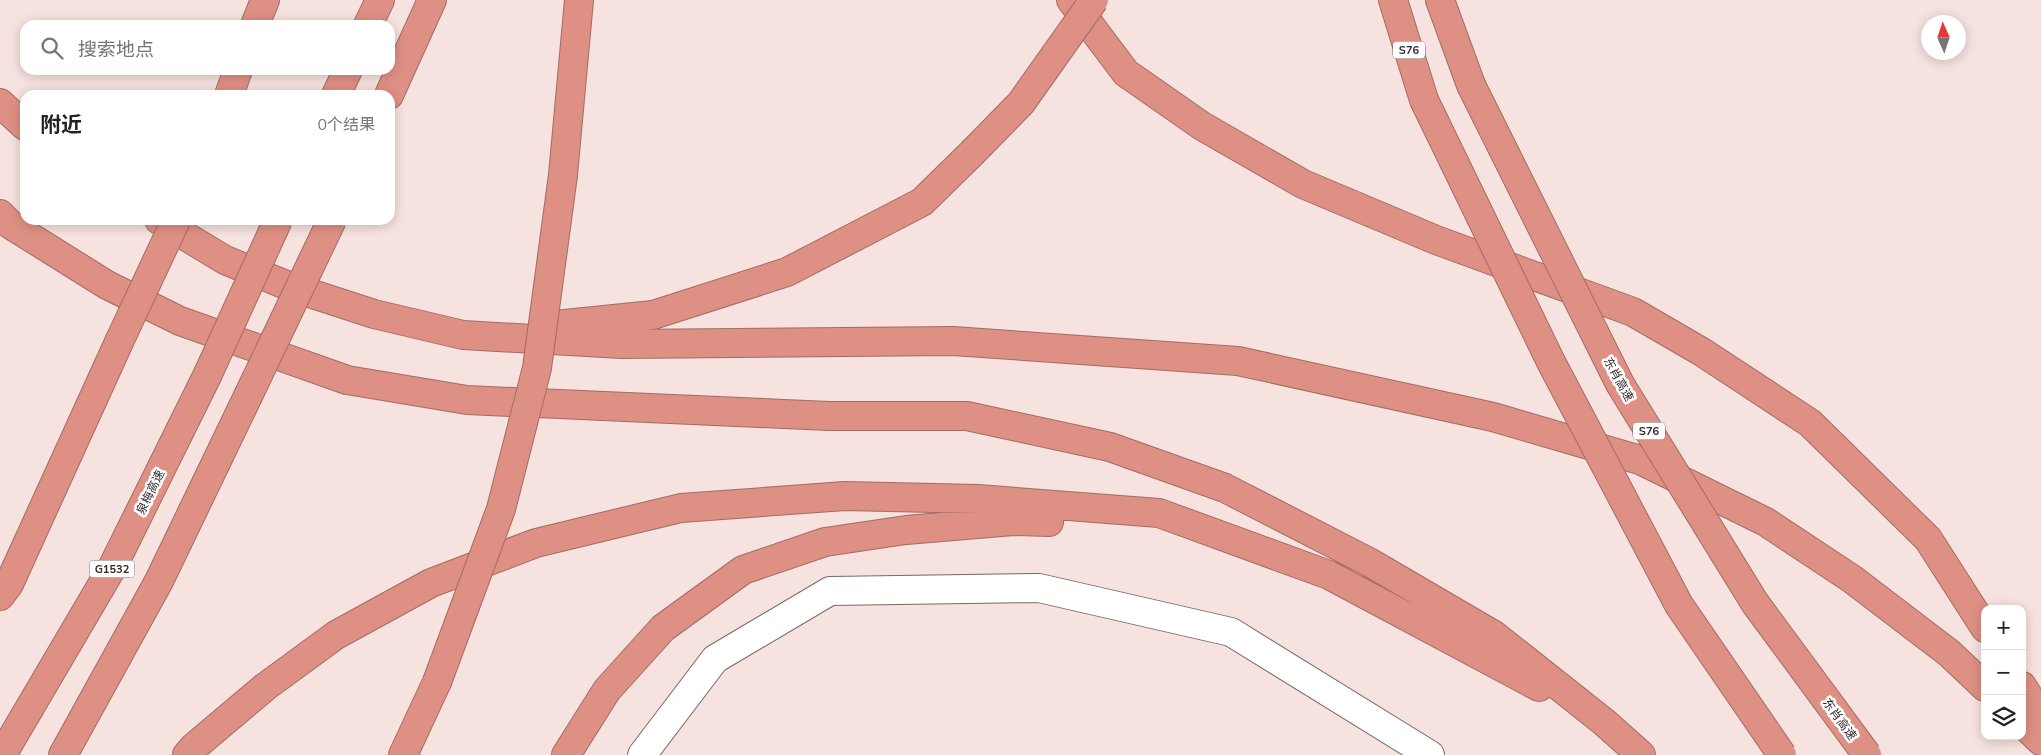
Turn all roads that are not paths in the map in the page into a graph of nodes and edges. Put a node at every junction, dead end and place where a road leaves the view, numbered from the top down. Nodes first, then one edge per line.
1 (265, 0) edge
2 (380, 0) edge
3 (432, 0) edge
4 (579, 0) edge
5 (1071, 0) edge
6 (1094, 0) edge
7 (1393, 0) edge
8 (1440, 0) edge
9 (257, 20) edge
10 (370, 20) edge
11 (236, 75) edge
12 (346, 75) edge
13 (231, 90) edge
14 (338, 90) edge
15 (391, 90) edge
16 (0, 103) edge
17 (20, 121) edge
18 (0, 214) edge
19 (167, 225) edge
20 (174, 225) edge
21 (276, 225) edge
22 (330, 225) edge
23 (463, 335) junction
24 (1212, 532) junction
25 (3, 594) edge
26 (1981, 622) edge
27 (1981, 683) edge
28 (2026, 692) edge
29 (2041, 716) edge
30 (1604, 722) junction
31 (2026, 727) edge
32 (2041, 741) edge
33 (2, 755) edge
34 (63, 755) edge
35 (187, 755) edge
36 (404, 755) edge
37 (566, 755) edge
38 (642, 755) edge
39 (1430, 755) edge
40 (1641, 755) edge
41 (1782, 755) edge
42 (1867, 755) edge

1 - 9 highway
2 - 10 highway
3 - 15 highway
4 - 36 highway, bridge
5 - 26 highway
6 - 23 highway, bridge
7 - 41 highway, S76, bridge
8 - 42 highway, 东肖高速 / S76, bridge
11 - 13 highway
12 - 14 highway
16 - 17 highway
18 - 30 highway
19 - 23 highway
20 - 25 highway, bridge
21 - 33 highway, 泉梅高速 / G1532, bridge
22 - 34 highway, bridge
23 - 27 highway
24 - 30 highway
24 - 35 highway
24 - 37 highway
28 - 29 highway
30 - 40 highway
31 - 32 highway
38 - 39 street

